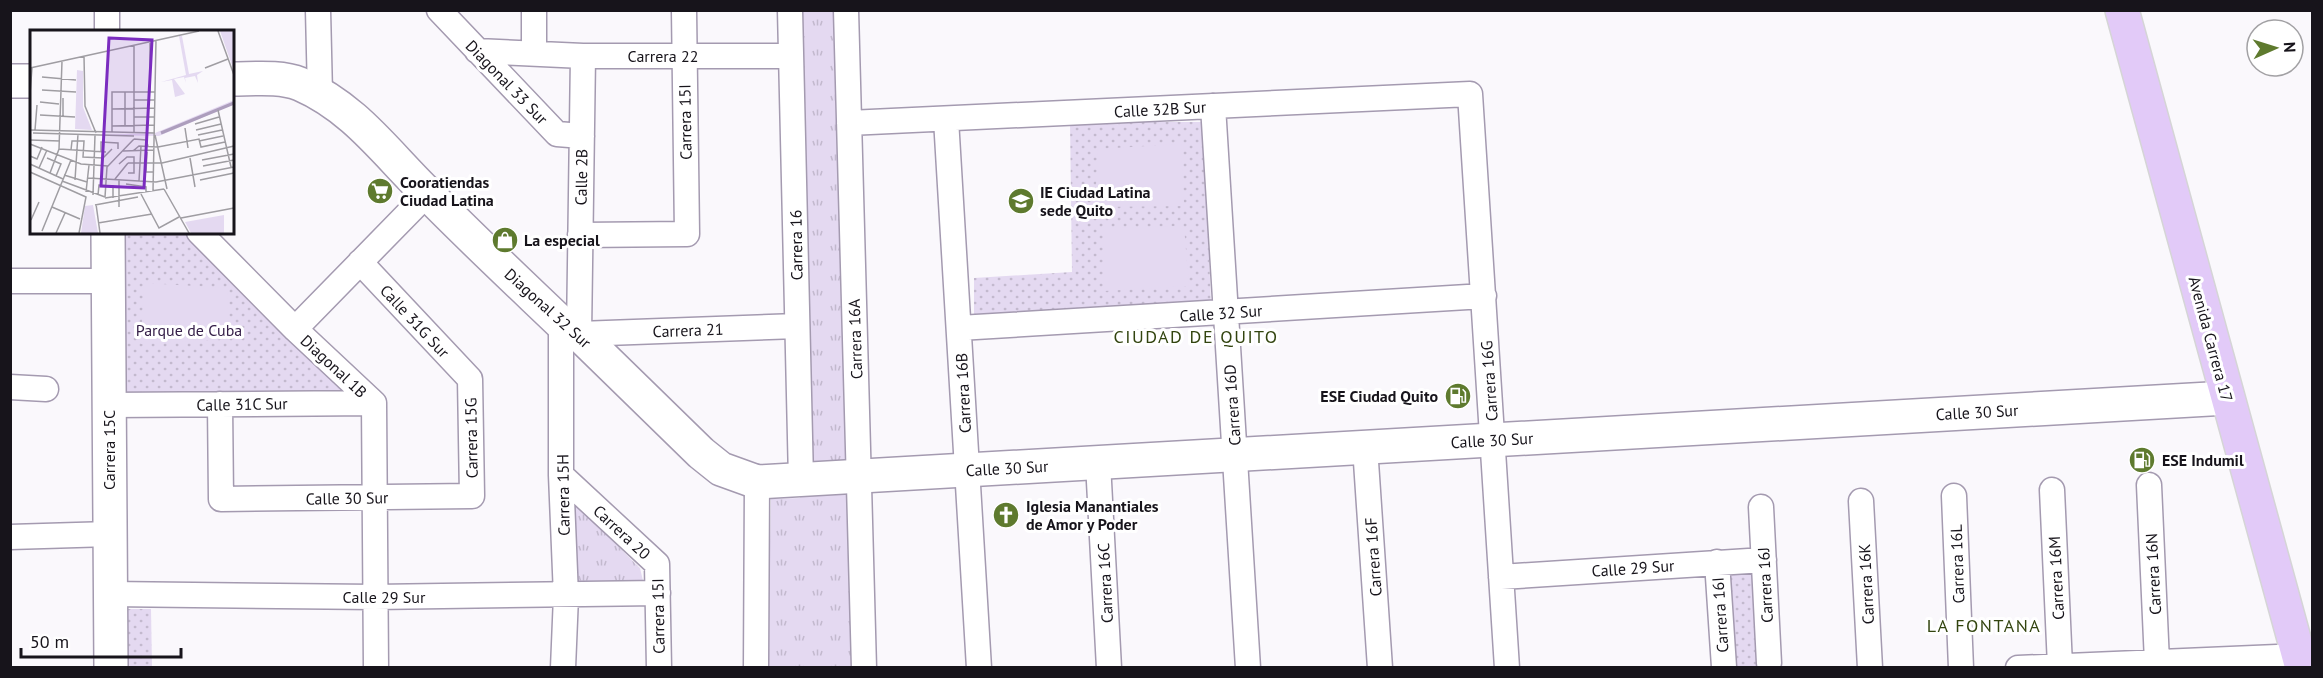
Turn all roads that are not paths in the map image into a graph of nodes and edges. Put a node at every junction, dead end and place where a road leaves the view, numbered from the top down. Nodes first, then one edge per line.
1 (106, 10) edge
2 (318, 10) edge
3 (439, 10) edge
4 (534, 10) edge
5 (684, 10) edge
6 (790, 10) edge
7 (846, 10) edge
8 (2122, 10) edge
9 (107, 30) edge
10 (477, 51) junction
11 (534, 54) junction
12 (684, 55) junction
13 (583, 56) junction
14 (791, 56) junction
15 (234, 79) edge
16 (10, 81) edge
17 (30, 81) edge
18 (320, 93) junction
19 (1470, 94) joint
20 (1213, 106) junction
21 (946, 119) junction
22 (849, 123) junction
23 (582, 136) junction
24 (427, 194) junction
25 (108, 234) edge
26 (201, 234) edge
27 (580, 235) junction
28 (360, 262) junction
29 (10, 280) edge
30 (108, 281) junction
31 (1484, 296) junction
32 (1225, 312) junction
33 (797, 326) junction
34 (570, 328) junction
35 (959, 328) junction
36 (295, 329) junction
37 (470, 380) joint
38 (10, 387) edge
39 (46, 389) dead end
40 (2227, 398) junction
41 (374, 403) junction
42 (220, 404) junction
43 (109, 405) junction
44 (1493, 440) junction
45 (1365, 447) junction
46 (1235, 455) junction
47 (1098, 462) junction
48 (967, 470) junction
49 (561, 475) junction
50 (858, 477) junction
51 (801, 480) junction
52 (757, 482) junction
53 (2149, 485) dead end
54 (2052, 490) dead end
55 (472, 496) joint
56 (1954, 496) dead end
57 (375, 499) junction
58 (1861, 501) dead end
59 (1761, 507) dead end
60 (110, 534) junction
61 (10, 537) edge
62 (1764, 560) junction
63 (1717, 562) junction
64 (657, 564) joint
65 (1501, 577) junction
66 (658, 593) junction
67 (110, 594) junction
68 (566, 596) junction
69 (375, 597) junction
70 (2157, 662) junction
71 (2300, 662) edge
72 (1769, 663) dead end
73 (2060, 666) junction
74 (1724, 667) edge
75 (111, 668) edge
76 (376, 668) edge
77 (563, 668) edge
78 (659, 668) edge
79 (756, 668) edge
80 (864, 668) edge
81 (979, 668) edge
82 (1109, 668) edge
83 (1248, 668) edge
84 (1380, 668) edge
85 (1507, 668) edge
86 (1870, 668) edge
87 (1961, 668) edge
88 (2018, 668) edge

1 - 9 street
2 - 18 street
3 - 10 street, Diagonal 33 Sur
4 - 11 street
5 - 12 street, Carrera 15I
6 - 14 street, Carrera 16
7 - 22 street, Carrera 16A
8 - 40 main road, Avenida Carrera 17
10 - 11 street, Carrera 22
10 - 23 street, Diagonal 33 Sur
11 - 13 street, Carrera 22
12 - 13 street, Carrera 22
12 - 14 street, Carrera 22
12 - 27 street, Carrera 15I
13 - 23 street, Calle 2B
14 - 33 street, Carrera 16
15 - 18 street
16 - 17 street
18 - 24 street, Diagonal 32 Sur
19 - 20 street, Calle 32B Sur
19 - 31 street, Carrera 16G
20 - 21 street, Calle 32B Sur
20 - 32 street, Carrera 16D
21 - 22 street, Calle 32B Sur
21 - 35 street, Carrera 16B
22 - 50 street, Carrera 16A
23 - 27 street, Calle 2B
24 - 28 street
24 - 34 street, Diagonal 32 Sur
25 - 30 street, Carrera 15C
26 - 36 street, Diagonal 1B
27 - 34 street, Calle 2B
28 - 36 street
28 - 37 street, Calle 31G Sur
29 - 30 street
30 - 43 street, Carrera 15C
31 - 32 street, Calle 32 Sur
31 - 44 street, Carrera 16G
32 - 35 street, Calle 32 Sur
32 - 46 street, Carrera 16D
33 - 34 street, Carrera 21
33 - 51 street, Carrera 16
34 - 49 street, Carrera 15H
34 - 52 street, Diagonal 32 Sur
35 - 48 street, Carrera 16B
36 - 41 street, Diagonal 1B
37 - 55 street, Carrera 15G
38 - 39 street
40 - 44 street, Calle 30 Sur
40 - 71 main road, Avenida Carrera 17
41 - 42 street, Calle 31C Sur
41 - 57 street
42 - 43 street, Calle 31C Sur
42 - 57 street, Calle 30 Sur
43 - 60 street, Carrera 15C
44 - 45 street, Calle 30 Sur
44 - 65 street, Carrera 16G
45 - 46 street, Calle 30 Sur
45 - 84 street, Carrera 16F
46 - 47 street, Calle 30 Sur
46 - 83 street, Carrera 16D
47 - 48 street, Calle 30 Sur
47 - 82 street, Carrera 16C
48 - 50 street, Calle 30 Sur
48 - 81 street, Carrera 16B
49 - 64 street, Carrera 20
49 - 68 street, Carrera 15H
50 - 51 street, Calle 30 Sur
50 - 80 street, Carrera 16A
51 - 52 street, Calle 30 Sur
52 - 79 street
53 - 70 street, Carrera 16N
54 - 73 street, Carrera 16M
55 - 57 street, Calle 30 Sur
56 - 87 street, Carrera 16L
57 - 69 street
58 - 86 street, Carrera 16K
59 - 62 street, Carrera 16J
60 - 61 street
60 - 67 street, Carrera 15C
62 - 63 street, Calle 29 Sur
62 - 72 street, Carrera 16J
63 - 65 street, Calle 29 Sur
63 - 74 street, Carrera 16I
64 - 66 street, Carrera 15I
65 - 85 street, Carrera 16G
66 - 68 street, Calle 29 Sur
66 - 78 street, Carrera 15I
67 - 69 street, Calle 29 Sur
67 - 75 street, Carrera 15C
68 - 69 street, Calle 29 Sur
68 - 77 street, Carrera 15H
69 - 76 street
70 - 71 street
70 - 73 street
73 - 88 street

